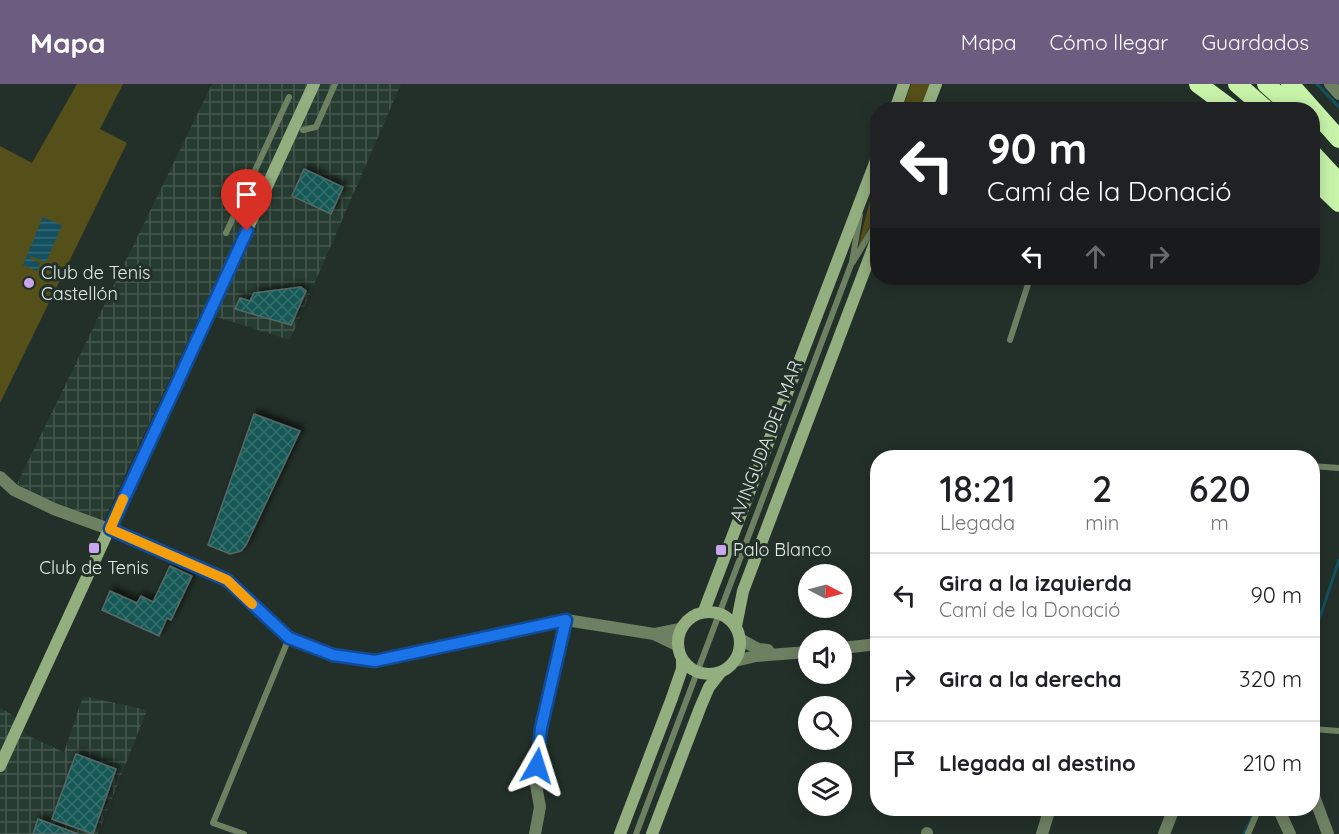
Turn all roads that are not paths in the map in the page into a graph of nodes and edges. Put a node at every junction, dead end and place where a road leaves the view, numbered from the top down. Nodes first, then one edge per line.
1 (314, 84) edge
2 (335, 84) edge
3 (904, 84) edge
4 (936, 84) edge
5 (1198, 84) edge
6 (1237, 84) edge
7 (1266, 84) edge
8 (1290, 84) edge
9 (1330, 84) edge
10 (1339, 94) edge
11 (289, 97) dead end
12 (898, 102) edge
13 (929, 102) edge
14 (1222, 102) edge
15 (1258, 102) edge
16 (1286, 102) edge
17 (1308, 102) edge
18 (1320, 116) edge
19 (303, 130) dead end
20 (1320, 134) edge
21 (1339, 139) edge
22 (1339, 153) edge
23 (1320, 162) edge
24 (870, 176) edge
25 (1339, 182) edge
26 (1320, 185) edge
27 (862, 197) junction
28 (1339, 203) edge
29 (226, 233) dead end
30 (870, 233) edge
31 (870, 257) edge
32 (852, 262) junction
33 (1028, 285) edge
34 (1010, 340) dead end
35 (1320, 467) edge
36 (1339, 468) edge
37 (0, 477) edge
38 (110, 529) junction
39 (704, 611) junction
40 (720, 613) junction
41 (566, 620) junction
42 (736, 626) junction
43 (680, 629) junction
44 (654, 634) junction
45 (289, 638) junction
46 (740, 639) junction
47 (677, 645) junction
48 (870, 645) edge
49 (852, 647) edge
50 (798, 653) edge
51 (790, 654) junction
52 (682, 660) junction
53 (735, 661) junction
54 (697, 673) junction
55 (720, 673) junction
56 (1320, 730) edge
57 (1339, 731) edge
58 (0, 766) edge
59 (1320, 812) edge
60 (1048, 816) edge
61 (1171, 816) edge
62 (1256, 816) edge
63 (1282, 816) edge
64 (244, 834) edge
65 (536, 834) edge
66 (620, 834) edge
67 (636, 834) edge
68 (652, 834) edge
69 (1042, 834) edge
70 (1164, 834) edge
71 (1248, 834) edge
72 (1290, 834) edge
73 (1328, 834) edge

1 - 38 main road
2 - 19 lane
3 - 12 main road
4 - 13 main road
5 - 14 highway
6 - 15 highway
7 - 16 highway
8 - 17 highway
9 - 10 street
11 - 29 lane
18 - 21 highway
20 - 22 highway
23 - 25 highway
24 - 27 main road, AVINGUDA DEL MAR
26 - 28 highway
27 - 32 lane, AVINGUDA DEL MAR
27 - 39 main road, AVINGUDA DEL MAR
30 - 32 lane, AVINGUDA DEL MAR
31 - 42 main road, AVINGUDA DEL MAR
32 - 40 lane, AVINGUDA DEL MAR
33 - 34 lane
35 - 36 lane
37 - 38 street
38 - 45 street
38 - 58 main road
39 - 40 main road
39 - 43 main road
40 - 42 main road
40 - 54 lane, AVINGUDA DEL MAR
41 - 44 street
41 - 45 street
41 - 65 street
42 - 46 main road
43 - 44 street
43 - 47 main road
44 - 47 street
45 - 64 lane
46 - 51 street
46 - 53 main road
47 - 52 main road
48 - 49 street
50 - 51 street
51 - 53 street
52 - 54 main road
52 - 66 main road
53 - 55 main road
54 - 55 main road
54 - 67 lane, AVINGUDA DEL MAR
55 - 68 main road
56 - 57 lane
59 - 73 street
60 - 69 street
61 - 70 street
62 - 71 lane
63 - 72 street

